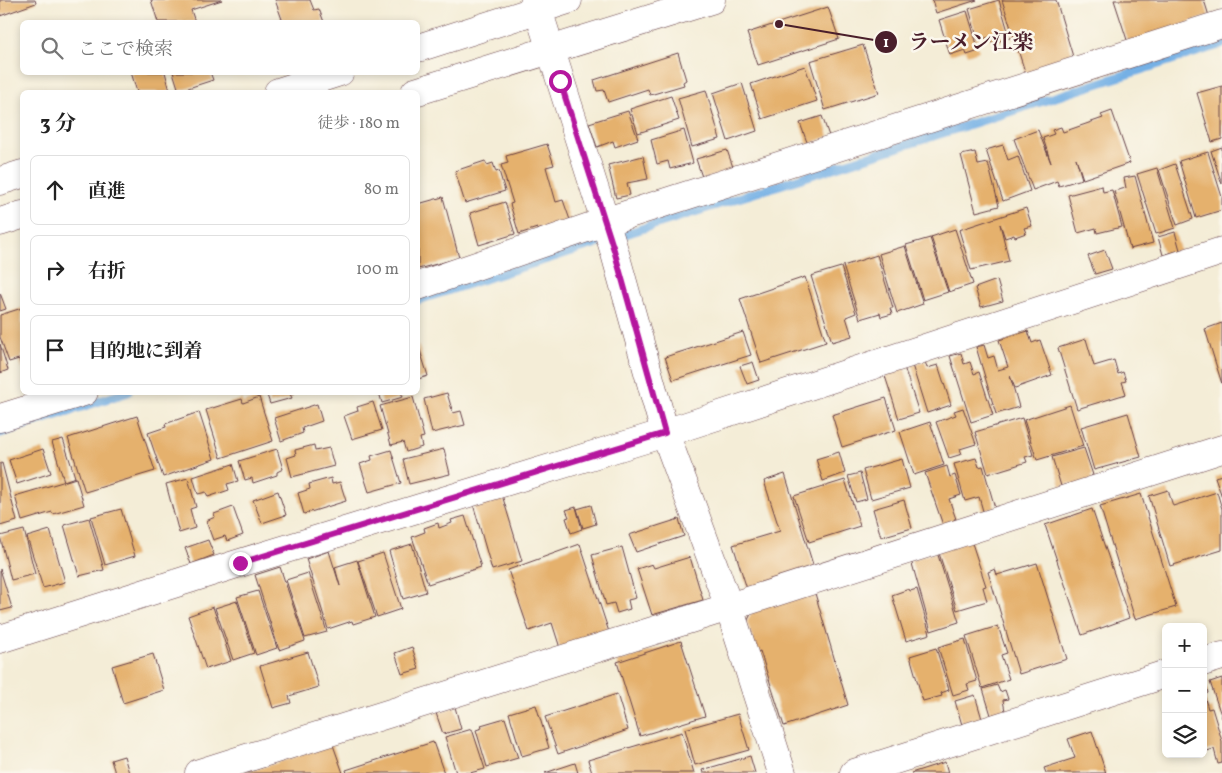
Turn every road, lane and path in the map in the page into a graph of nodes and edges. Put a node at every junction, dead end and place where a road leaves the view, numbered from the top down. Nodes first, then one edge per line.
1 (568, 0) edge
2 (711, 0) edge
3 (536, 5) edge
4 (1222, 24) edge
5 (420, 47) edge
6 (550, 50) junction
7 (331, 75) edge
8 (284, 90) edge
9 (420, 90) edge
10 (20, 175) edge
11 (0, 181) edge
12 (20, 216) edge
13 (0, 222) edge
14 (607, 231) junction
15 (1222, 252) edge
16 (420, 285) edge
17 (74, 395) edge
18 (0, 418) edge
19 (665, 433) junction
20 (1222, 450) edge
21 (729, 607) junction
22 (0, 639) edge
23 (1222, 656) edge
24 (1207, 661) edge
25 (1162, 675) edge
26 (199, 773) edge
27 (782, 773) edge
28 (854, 773) edge

1 - 3 street
2 - 6 street
3 - 5 street
3 - 6 street
4 - 14 street
6 - 9 street
6 - 14 street
7 - 8 street
10 - 11 street
12 - 13 street
14 - 16 street
14 - 19 street
15 - 19 street
17 - 18 street
19 - 21 street
19 - 22 street
20 - 21 street
21 - 26 street
21 - 27 street
23 - 24 street
25 - 28 street

